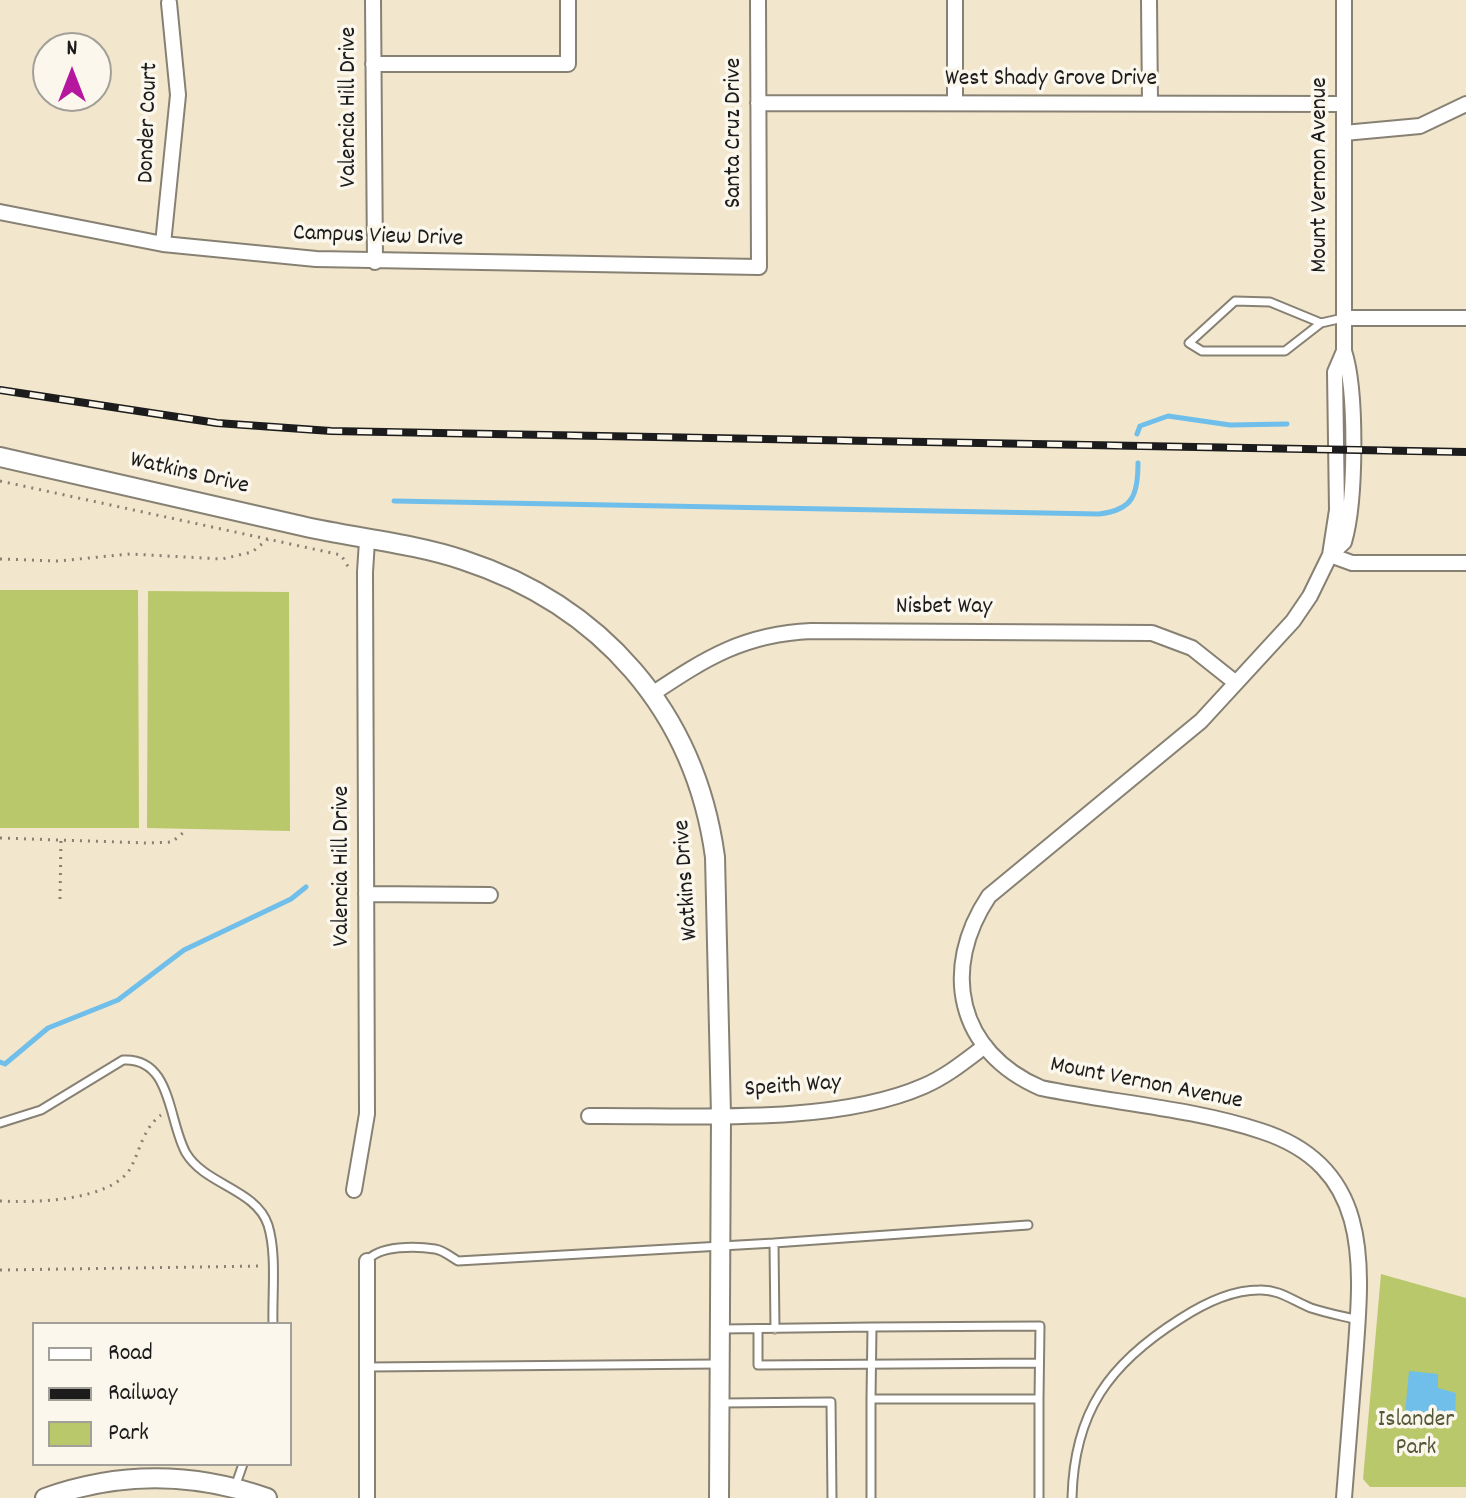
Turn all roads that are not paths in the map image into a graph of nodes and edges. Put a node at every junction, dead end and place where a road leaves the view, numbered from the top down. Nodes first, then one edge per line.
1 (373, 0) edge
2 (568, 0) edge
3 (758, 0) edge
4 (955, 0) edge
5 (1149, 0) edge
6 (1344, 0) edge
7 (169, 3) dead end
8 (373, 64) junction
9 (758, 103) junction
10 (955, 103) junction
11 (1150, 103) junction
12 (1344, 104) junction
13 (1466, 104) edge
14 (1344, 133) junction
15 (0, 212) edge
16 (163, 244) junction
17 (375, 262) junction
18 (759, 267) joint
19 (1345, 318) junction
20 (1466, 318) edge
21 (1321, 323) junction
22 (0, 457) edge
23 (367, 541) junction
24 (1330, 555) junction
25 (1466, 563) edge
26 (1236, 683) junction
27 (652, 694) junction
28 (366, 894) junction
29 (490, 895) dead end
30 (985, 1046) junction
31 (721, 1115) junction
32 (589, 1116) dead end
33 (0, 1123) edge
34 (354, 1190) dead end
35 (1028, 1225) dead end
36 (774, 1243) junction
37 (720, 1244) junction
38 (367, 1261) joint
39 (1358, 1320) junction
40 (273, 1322) edge
41 (872, 1327) junction
42 (758, 1329) junction
43 (775, 1329) junction
44 (719, 1330) junction
45 (1039, 1363) junction
46 (719, 1364) junction
47 (871, 1364) junction
48 (366, 1367) junction
49 (871, 1399) junction
50 (1039, 1399) junction
51 (719, 1403) junction
52 (242, 1466) edge
53 (235, 1487) junction
54 (45, 1498) edge
55 (267, 1498) edge
56 (367, 1498) edge
57 (719, 1498) edge
58 (832, 1498) edge
59 (871, 1498) edge
60 (1039, 1498) edge
61 (1072, 1498) edge
62 (1344, 1498) edge

1 - 8 street, Valencia Hill Drive
2 - 8 street
3 - 9 street, Santa Cruz Drive
4 - 10 street
5 - 11 street
6 - 12 street, Mount Vernon Avenue
7 - 16 street, Donder Court
8 - 17 street, Valencia Hill Drive
9 - 10 street, West Shady Grove Drive
9 - 18 street, Santa Cruz Drive
10 - 11 street, West Shady Grove Drive
11 - 12 street, West Shady Grove Drive
12 - 14 street, Mount Vernon Avenue
13 - 14 street
14 - 19 street, Mount Vernon Avenue
15 - 16 street, Campus View Drive
16 - 17 street, Campus View Drive
17 - 18 street, Campus View Drive
19 - 20 street
19 - 21 lane
19 - 24 street, Mount Vernon Avenue
21 - 21 lane
22 - 23 main road, Watkins Drive
23 - 27 main road, Watkins Drive
23 - 28 street, Valencia Hill Drive
24 - 25 street
24 - 26 street, Mount Vernon Avenue
26 - 27 street, Nisbet Way
26 - 30 street, Mount Vernon Avenue
27 - 31 main road, Watkins Drive
28 - 29 street
28 - 34 street, Valencia Hill Drive
30 - 31 street, Speith Way
30 - 39 street, Mount Vernon Avenue
31 - 32 street, Speith Way
31 - 37 main road, Watkins Drive
33 - 40 lane
35 - 36 lane
36 - 37 lane
36 - 43 lane
37 - 38 lane
37 - 44 main road, Watkins Drive
38 - 48 street
39 - 61 lane
39 - 62 street, Mount Vernon Avenue
41 - 43 lane
41 - 45 lane
41 - 47 lane
42 - 43 lane
42 - 44 lane
42 - 47 lane
44 - 46 main road, Watkins Drive
45 - 47 lane
45 - 50 lane
46 - 48 lane
46 - 51 main road, Watkins Drive
47 - 49 lane
48 - 56 street
49 - 50 lane
49 - 59 lane
50 - 60 lane
51 - 57 main road, Watkins Drive
51 - 58 lane
52 - 53 lane
53 - 54 main road
53 - 55 main road

